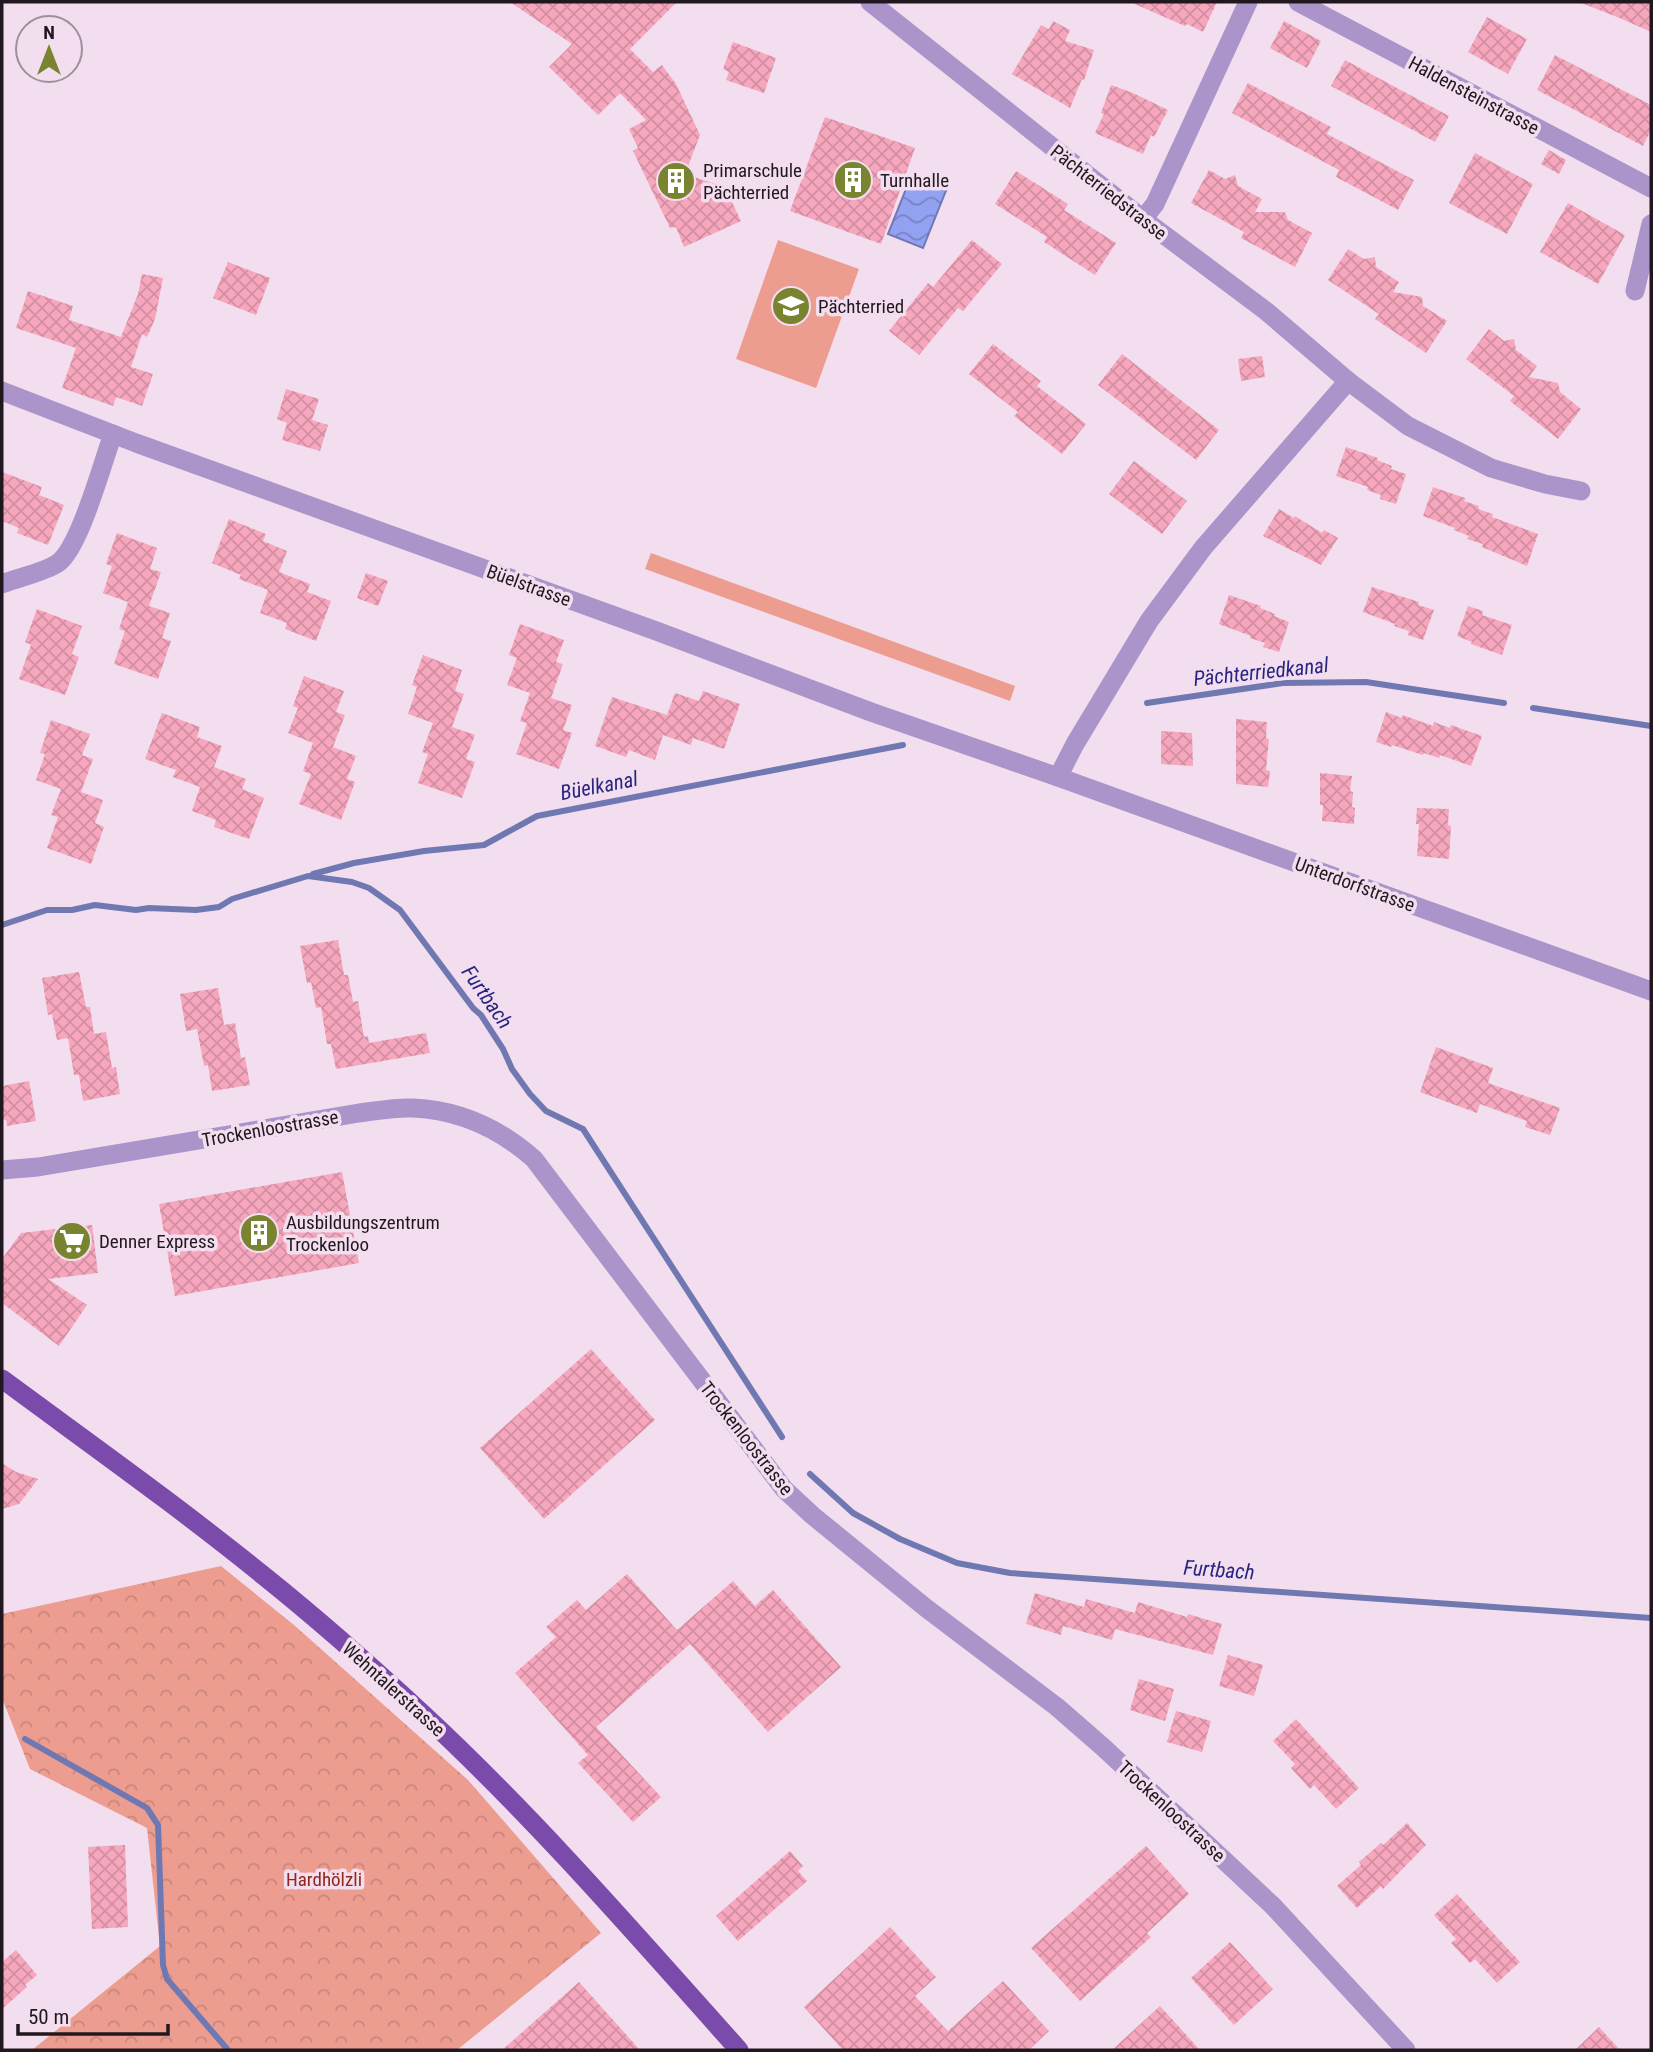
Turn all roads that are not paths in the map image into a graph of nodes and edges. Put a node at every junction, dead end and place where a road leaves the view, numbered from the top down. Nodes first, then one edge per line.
1 (870, 2) edge
2 (1248, 2) edge
3 (1298, 2) edge
4 (1651, 188) edge
5 (1143, 219) junction
6 (1651, 224) edge
7 (1635, 291) dead end
8 (1348, 381) junction
9 (2, 391) edge
10 (113, 435) junction
11 (1581, 491) dead end
12 (2, 584) edge
13 (1058, 777) junction
14 (1651, 991) edge
15 (2, 1170) edge
16 (2, 1379) edge
17 (739, 2050) edge
18 (1406, 2050) edge

1 - 5 street, Pächterriedstrasse
2 - 5 street
3 - 4 street, Haldensteinstrasse
5 - 8 street, Pächterriedstrasse
6 - 7 street
8 - 11 street, Pächterriedstrasse
8 - 13 street
9 - 10 street, Büelstrasse
10 - 12 street
10 - 13 street, Büelstrasse
13 - 14 street, Unterdorfstrasse
15 - 18 street, Trockenloostrasse
16 - 17 main road, Wehntalerstrasse

